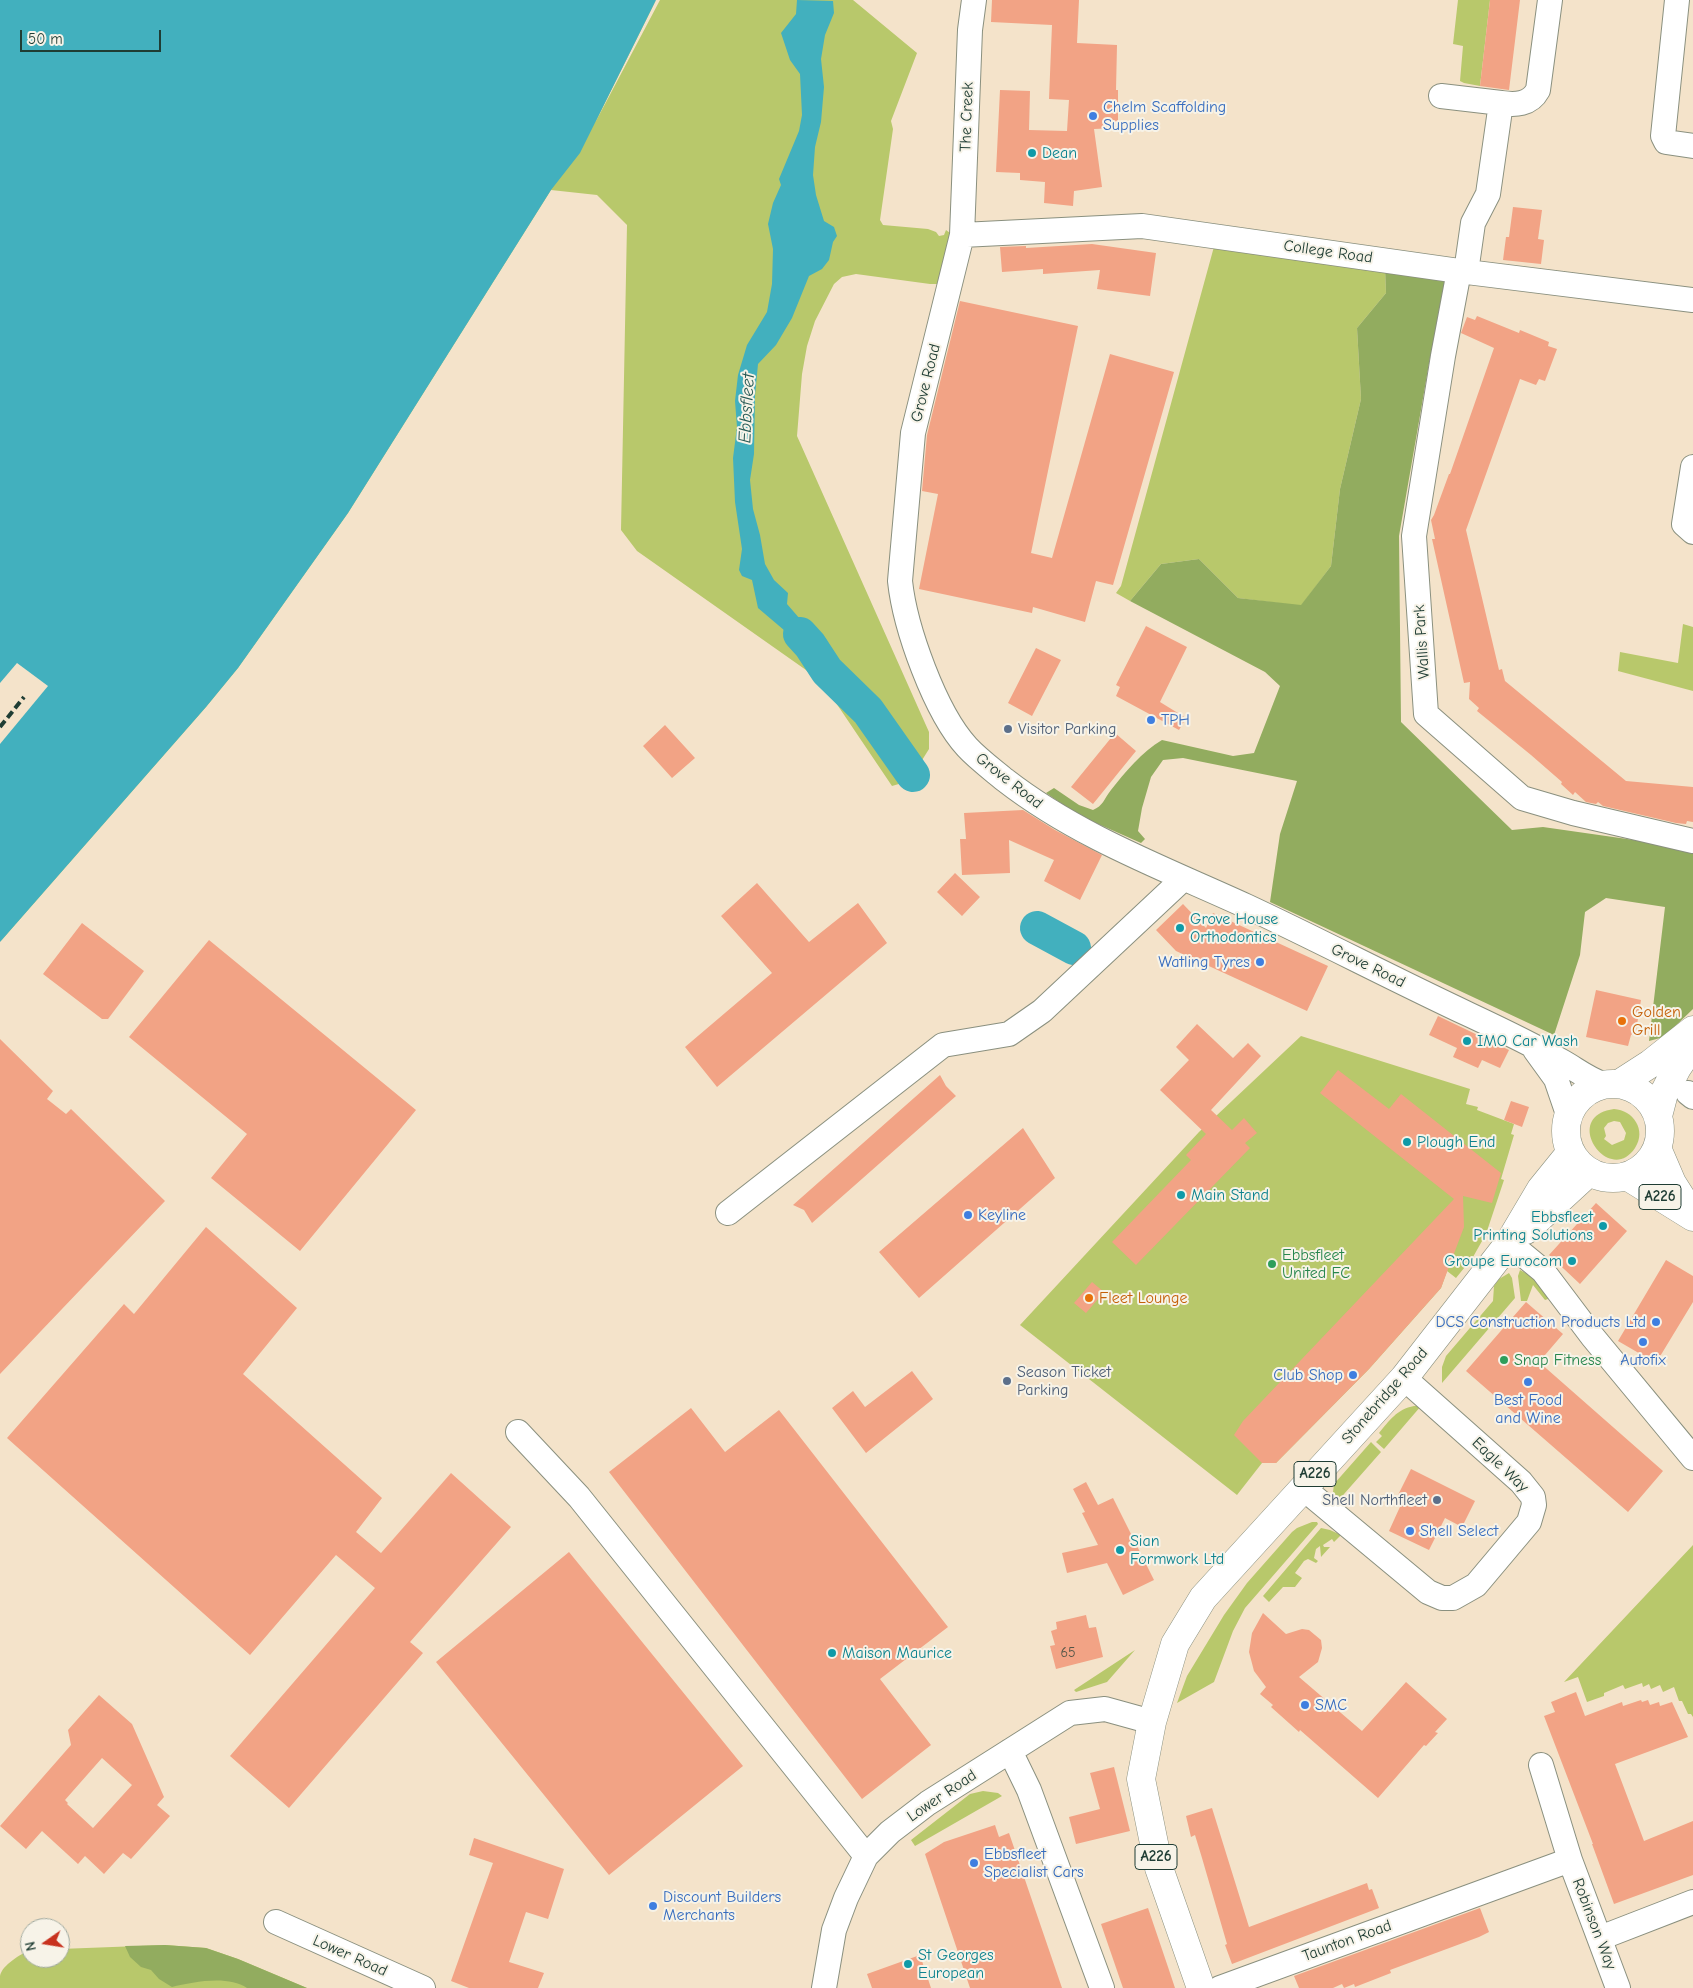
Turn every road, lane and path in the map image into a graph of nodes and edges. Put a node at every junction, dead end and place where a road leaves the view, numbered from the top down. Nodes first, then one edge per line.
1 (974, 0) edge
2 (1550, 0) edge
3 (1677, 0) edge
4 (1441, 96) dead end
5 (1501, 103) junction
6 (1693, 146) edge
7 (962, 234) junction
8 (1462, 271) junction
9 (1693, 300) edge
10 (1693, 467) edge
11 (1693, 532) edge
12 (1693, 841) edge
13 (1183, 880) junction
14 (1693, 1030) edge
15 (1693, 1044) edge
16 (1533, 1046) junction
17 (1611, 1084) junction
18 (1568, 1114) junction
19 (1658, 1116) junction
20 (1657, 1148) junction
21 (1571, 1152) junction
22 (1590, 1172) junction
23 (1626, 1176) junction
24 (728, 1213) dead end
25 (1693, 1216) edge
26 (1509, 1243) junction
27 (1404, 1378) junction
28 (518, 1432) dead end
29 (1693, 1458) edge
30 (1303, 1488) junction
31 (1152, 1722) junction
32 (1010, 1751) junction
33 (1541, 1766) dead end
34 (866, 1856) junction
35 (1570, 1860) junction
36 (1474, 1894) joint
37 (1693, 1902) edge
38 (276, 1922) dead end
39 (1600, 1938) junction
40 (423, 1988) edge
41 (824, 1988) edge
42 (1102, 1988) edge
43 (1201, 1988) edge
44 (1220, 1988) edge
45 (1618, 1988) edge

1 - 7 street, The Creek
2 - 5 street
3 - 6 street
4 - 5 street
5 - 8 street, Wallis Park
7 - 8 street, College Road
7 - 13 street, Grove Road
8 - 9 street, College Road
8 - 12 street, Wallis Park
10 - 11 street
13 - 16 street, Grove Road
13 - 24 street
14 - 17 main road
15 - 19 main road
16 - 17 street, Grove Road
16 - 18 street, Grove Road
17 - 18 main road
17 - 19 main road
18 - 21 main road
19 - 20 main road, A226
20 - 23 main road, A226
20 - 25 main road, A226
21 - 22 main road
21 - 26 main road, Stonebridge Road / A226
22 - 23 main road, A226
22 - 26 main road, Stonebridge Road / A226
23 - 25 main road, A226
26 - 27 main road, Stonebridge Road / A226
26 - 29 street
27 - 30 main road, Stonebridge Road / A226
27 - 30 street, Eagle Way
28 - 34 street
30 - 31 main road, Stonebridge Road / A226
31 - 32 street, Lower Road
31 - 43 main road, A226
32 - 34 street, Lower Road
32 - 42 street
33 - 35 street, Robinson Way
34 - 41 street, Lower Road
35 - 36 street, Robinson Way
35 - 39 street, Robinson Way
36 - 44 street, Taunton Road
37 - 39 street
38 - 40 street, Lower Road
39 - 45 street, Robinson Way

